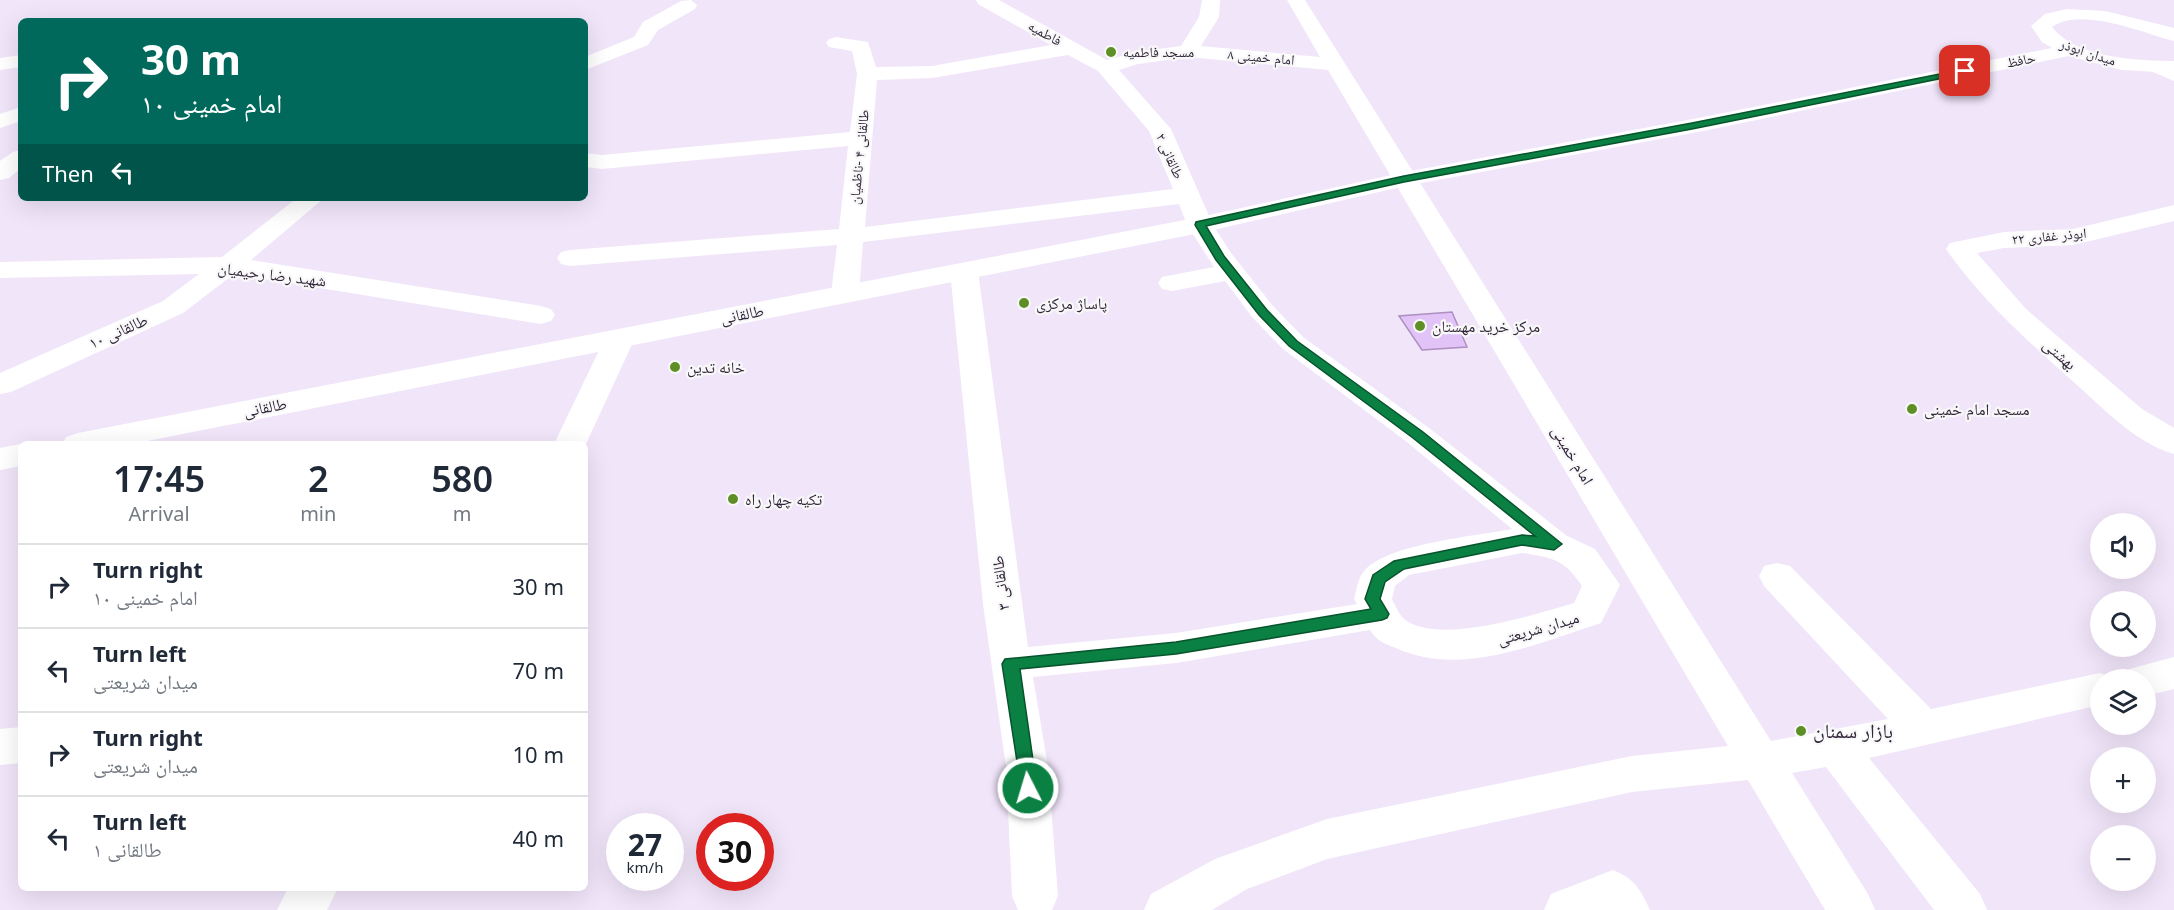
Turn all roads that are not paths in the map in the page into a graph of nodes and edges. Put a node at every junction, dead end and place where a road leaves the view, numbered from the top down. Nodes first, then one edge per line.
1 (985, 0) edge
2 (1211, 0) edge
3 (1296, 0) edge
4 (688, 5) dead end
5 (2042, 8) edge
6 (2170, 31) edge
7 (836, 43) dead end
8 (1071, 48) junction
9 (2071, 50) junction
10 (1188, 51) junction
11 (18, 61) edge
12 (588, 63) edge
13 (0, 64) edge
14 (1334, 64) junction
15 (1105, 67) junction
16 (2169, 70) edge
17 (867, 74) junction
18 (18, 115) edge
19 (0, 121) edge
20 (861, 138) junction
21 (18, 159) edge
22 (588, 160) edge
23 (0, 173) edge
24 (1404, 179) junction
25 (1188, 195) junction
26 (308, 201) edge
27 (2174, 213) edge
28 (1200, 225) junction
29 (851, 236) junction
30 (1959, 249) joint
31 (570, 258) dead end
32 (229, 265) junction
33 (0, 270) edge
34 (964, 271) junction
35 (1232, 272) junction
36 (1172, 283) dead end
37 (845, 294) junction
38 (541, 315) dead end
39 (620, 338) junction
40 (0, 385) edge
41 (93, 441) edge
42 (571, 441) edge
43 (2174, 443) edge
44 (18, 456) edge
45 (0, 459) edge
46 (1554, 544) junction
47 (1777, 576) dead end
48 (1382, 614) junction
49 (1011, 664) junction
50 (2174, 673) edge
51 (2156, 677) edge
52 (2090, 691) edge
53 (1924, 729) junction
54 (18, 745) edge
55 (0, 747) edge
56 (1836, 748) junction
57 (1760, 761) junction
58 (313, 891) edge
59 (1035, 896) dead end
60 (301, 910) edge
61 (1168, 910) edge
62 (1568, 910) edge
63 (1626, 910) edge
64 (1851, 910) edge
65 (1963, 910) edge

1 - 8 street, فاطمیه
2 - 10 street
3 - 14 street, امام خمینی
4 - 12 street
5 - 6 street, میدان ابوذر
5 - 9 street, میدان ابوذر
7 - 17 street, طالقانی ۴ -ناظمیان
8 - 15 street, فاطمیه
8 - 17 street
9 - 16 street, میدان ابوذر
9 - 24 street, حافظ
10 - 14 street, امام خمینی ۸
10 - 15 street, امام خمینی ۸
11 - 13 street
14 - 24 street, امام خمینی
15 - 25 street, طالقانی ۲
17 - 20 street, طالقانی ۴ -ناظمیان
18 - 19 street
20 - 22 street
20 - 29 street, طالقانی ۴ -ناظمیان
21 - 23 street
24 - 28 street, طالقانی
24 - 57 street, امام خمینی
25 - 28 street, طالقانی ۲
25 - 29 street
26 - 32 street, طالقانی ۱۰
27 - 30 street, ابوذر غفاری ۲۲
28 - 34 street, طالقانی
28 - 35 street, طالقانی ۲
29 - 31 street
29 - 37 street, طالقانی ۴ -ناظمیان
30 - 43 street, بهشتی
32 - 33 street, شهید رضا رحیمیان
32 - 38 street, شهید رضا رحیمیان
32 - 40 street, طالقانی ۱۰
34 - 37 street, طالقانی
34 - 49 street, طالقانی ۳
35 - 36 street
35 - 46 street, طالقانی ۲
37 - 39 street, طالقانی
39 - 41 street, طالقانی
39 - 42 street
44 - 45 street
46 - 48 street, میدان شریعتی
46 - 48 street, میدان شریعتی
47 - 53 street
48 - 49 street
49 - 59 street, طالقانی ۳
50 - 51 street
52 - 53 street
53 - 56 street
54 - 55 street
56 - 57 street
56 - 65 street
57 - 61 street
57 - 64 street, امام خمینی
58 - 60 street
62 - 63 street

